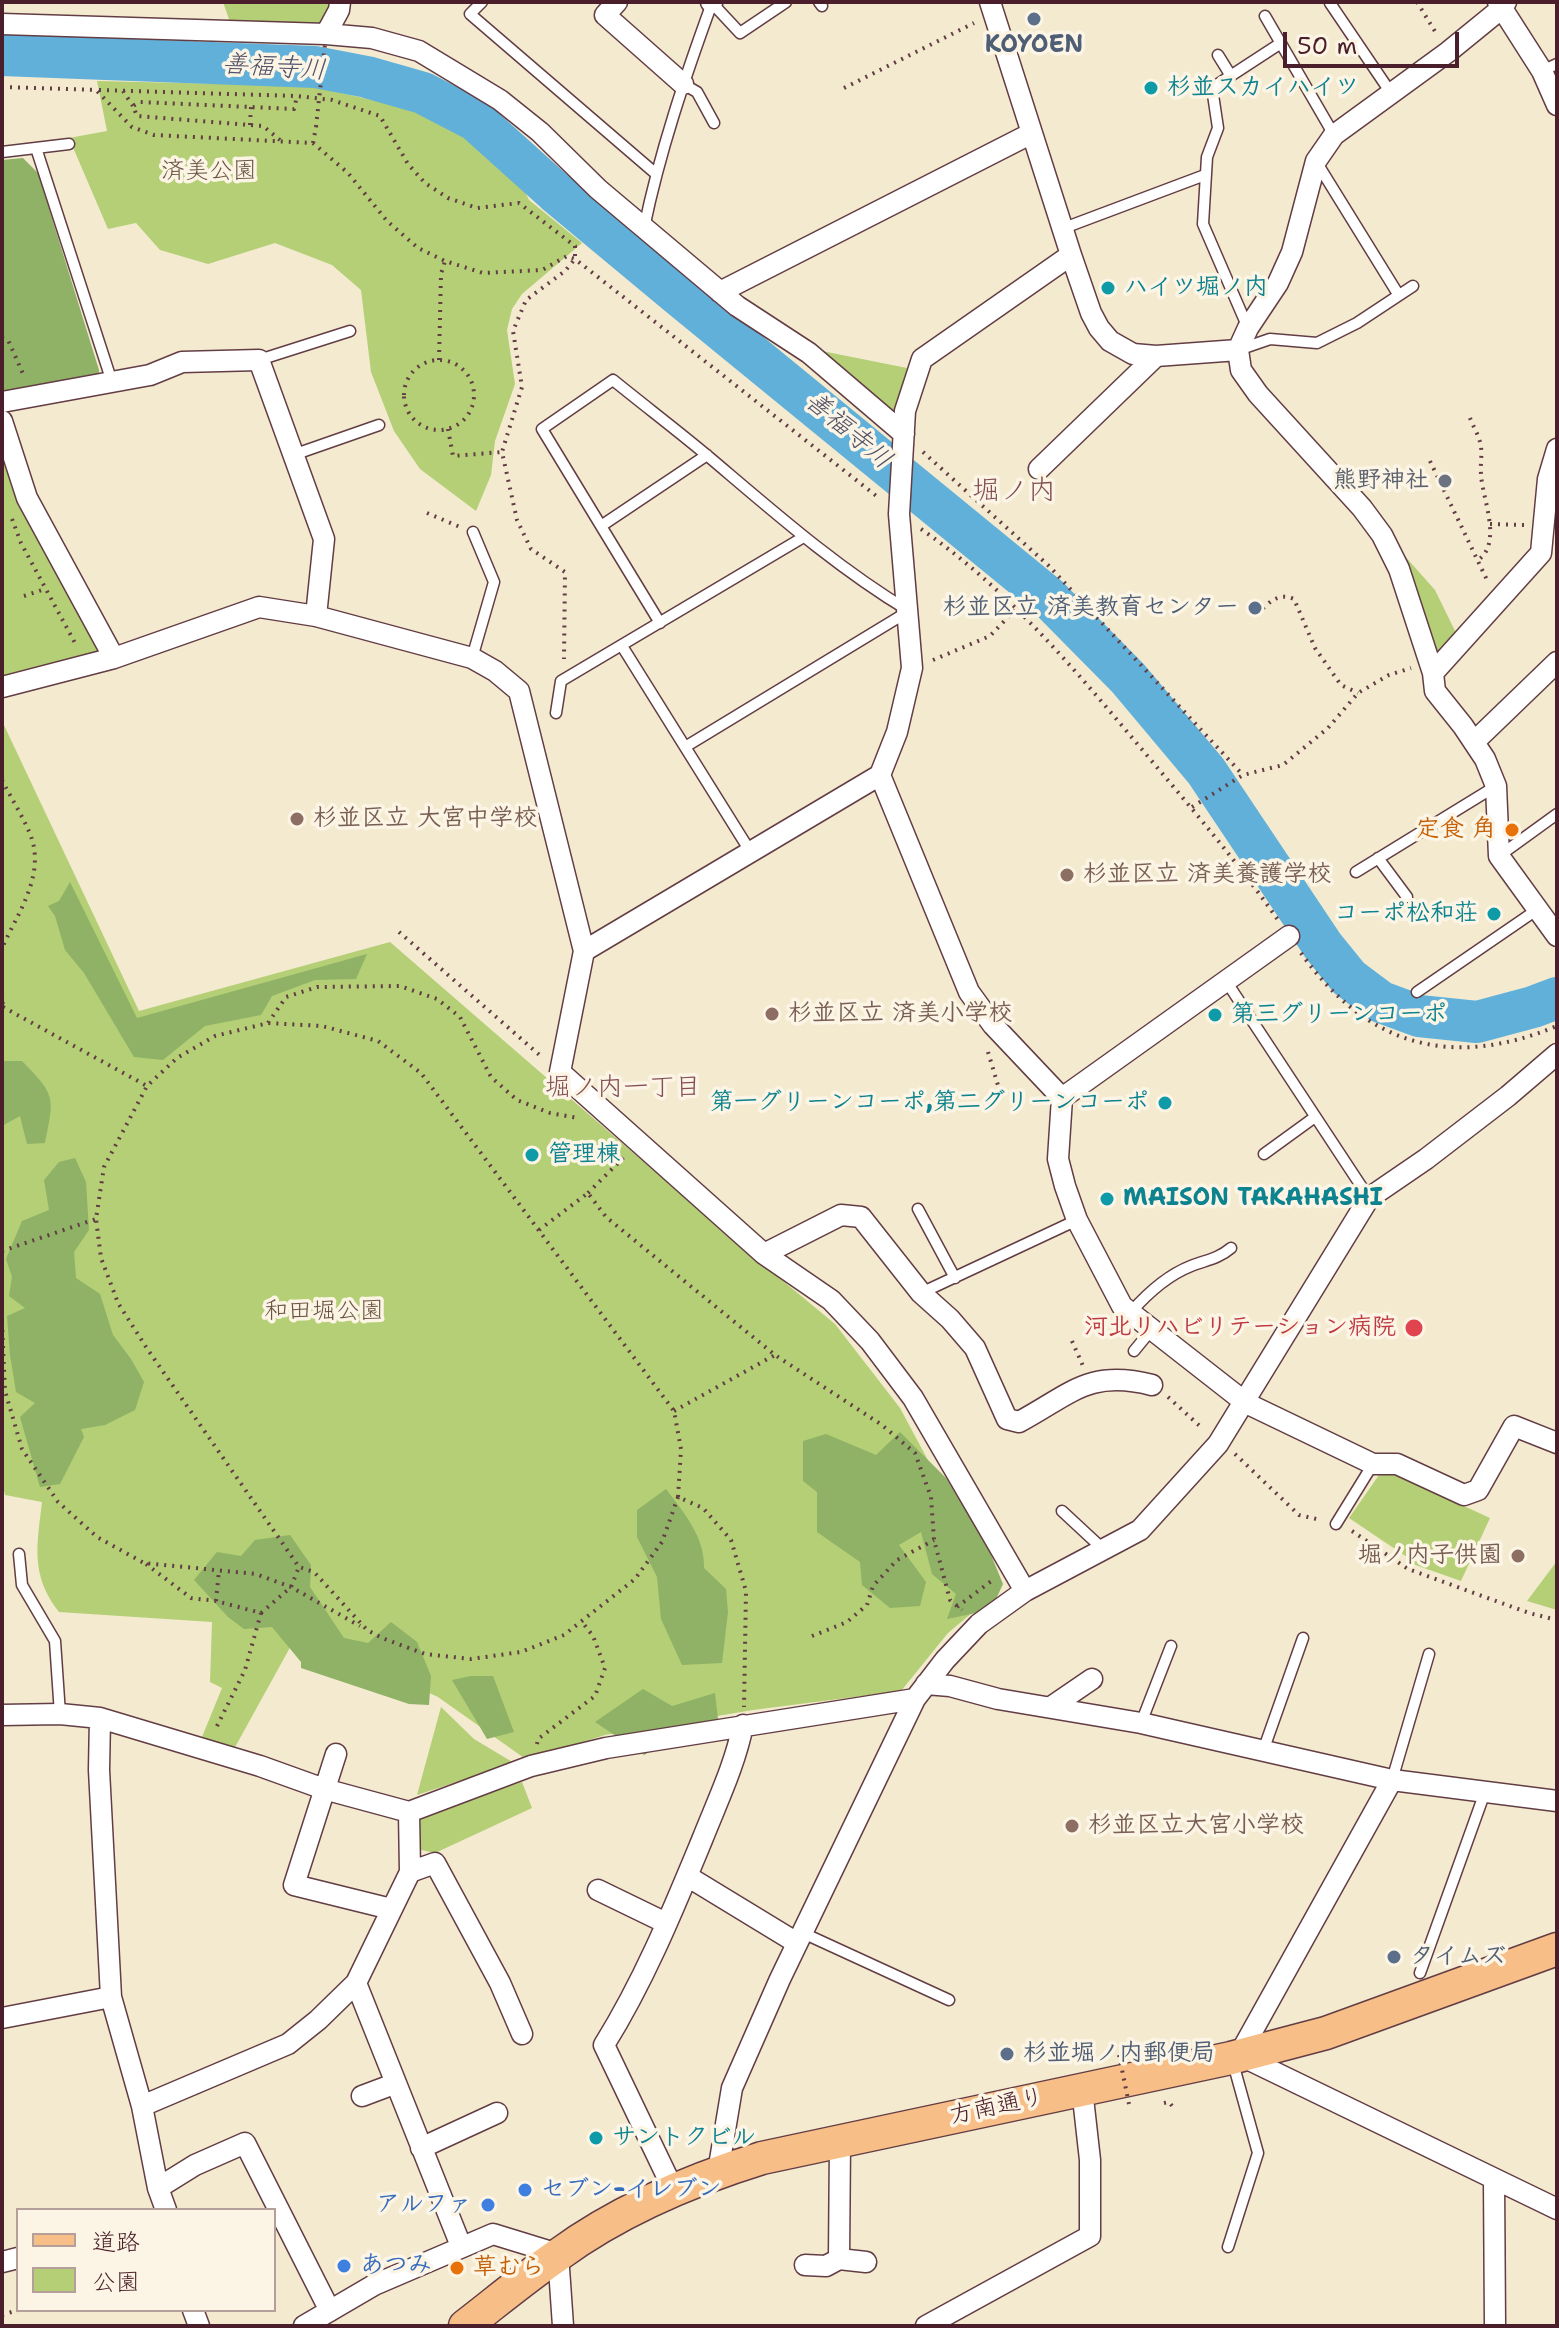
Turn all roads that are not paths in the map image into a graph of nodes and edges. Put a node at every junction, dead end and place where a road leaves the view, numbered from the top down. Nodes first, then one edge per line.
1 (340, 2) edge
2 (482, 2) edge
3 (617, 2) edge
4 (712, 2) edge
5 (786, 2) edge
6 (1330, 3) edge
7 (1502, 4) edge
8 (993, 9) edge
9 (1265, 16) dead end
10 (2, 24) edge
11 (326, 39) junction
12 (1281, 43) junction
13 (1218, 55) dead end
14 (1550, 68) edge
15 (1231, 76) junction
16 (683, 84) junction
17 (1391, 93) junction
18 (1557, 105) edge
19 (714, 123) dead end
20 (1032, 133) junction
21 (1334, 135) junction
22 (69, 144) dead end
23 (36, 148) junction
24 (2, 152) edge
25 (1316, 161) junction
26 (655, 173) junction
27 (1205, 175) junction
28 (644, 228) junction
29 (1064, 228) junction
30 (1071, 255) junction
31 (1413, 286) dead end
32 (720, 292) junction
33 (1398, 294) junction
34 (1248, 328) junction
35 (350, 331) dead end
36 (1238, 350) junction
37 (1156, 356) junction
38 (259, 360) junction
39 (112, 382) junction
40 (2, 402) edge
41 (2, 421) edge
42 (379, 425) dead end
43 (904, 440) junction
44 (1557, 449) edge
45 (293, 455) junction
46 (707, 455) junction
47 (1039, 469) dead end
48 (601, 526) junction
49 (473, 532) road end
50 (802, 538) junction
51 (909, 611) junction
52 (316, 616) junction
53 (660, 623) junction
54 (622, 646) junction
55 (114, 658) junction
56 (472, 658) junction
57 (1557, 662) edge
58 (1433, 673) junction
59 (2, 687) edge
60 (556, 713) dead end
61 (1474, 742) junction
62 (685, 747) junction
63 (880, 775) junction
64 (1496, 786) junction
65 (1557, 814) edge
66 (750, 851) junction
67 (1499, 856) junction
68 (1378, 858) junction
69 (1356, 872) dead end
70 (1407, 897) dead end
71 (1538, 909) junction
72 (1289, 936) road end
73 (1557, 936) edge
74 (584, 951) junction
75 (1226, 981) junction
76 (1417, 992) dead end
77 (1557, 1054) edge
78 (1062, 1098) junction
79 (1315, 1117) junction
80 (1264, 1154) dead end
81 (1369, 1198) junction
82 (918, 1209) dead end
83 (1077, 1220) junction
84 (1231, 1248) dead end
85 (764, 1254) junction
86 (955, 1278) junction
87 (921, 1293) junction
88 (1131, 1312) junction
89 (1152, 1329) junction
90 (1134, 1351) dead end
91 (1152, 1385) dead end
92 (1246, 1403) junction
93 (1557, 1443) edge
94 (1373, 1464) junction
95 (1062, 1511) dead end
96 (1336, 1524) road end
97 (1104, 1550) junction
98 (19, 1554) dead end
99 (1025, 1591) junction
100 (1303, 1638) dead end
101 (1171, 1646) dead end
102 (1429, 1654) dead end
103 (1092, 1679) dead end
104 (921, 1691) junction
105 (1051, 1707) junction
106 (60, 1714) junction
107 (2, 1715) edge
108 (100, 1718) junction
109 (1141, 1723) junction
110 (743, 1725) junction
111 (1263, 1751) junction
112 (336, 1754) dead end
113 (1392, 1780) junction
114 (324, 1789) junction
115 (1485, 1790) junction
116 (1556, 1796) edge
117 (409, 1812) junction
118 (410, 1872) junction
119 (687, 1876) junction
120 (598, 1890) dead end
121 (391, 1909) junction
122 (666, 1923) junction
123 (800, 1938) junction
124 (1557, 1949) edge
125 (1420, 1973) dead end
126 (356, 1983) junction
127 (111, 1997) junction
128 (949, 2000) dead end
129 (2, 2018) edge
130 (522, 2034) dead end
131 (1235, 2056) junction
132 (394, 2084) junction
133 (1082, 2089) junction
134 (362, 2096) dead end
135 (142, 2106) junction
136 (497, 2113) dead end
137 (840, 2141) junction
138 (421, 2148) junction
139 (718, 2172) junction
140 (1494, 2180) junction
141 (158, 2188) junction
142 (674, 2191) junction
143 (165, 2208) edge
144 (1557, 2209) edge
145 (461, 2246) junction
146 (1228, 2247) dead end
147 (558, 2254) junction
148 (839, 2259) junction
149 (866, 2262) dead end
150 (805, 2265) dead end
151 (330, 2311) junction
152 (304, 2326) edge
153 (465, 2326) edge
154 (563, 2326) edge
155 (926, 2326) edge
156 (1495, 2326) edge

1 - 11 street
2 - 26 lane
3 - 16 street
4 - 5 lane
4 - 16 lane
6 - 17 lane
7 - 14 street
7 - 17 street
8 - 20 street
9 - 12 lane
10 - 11 street
11 - 28 street
12 - 15 lane
12 - 21 lane
13 - 15 lane
14 - 18 street
15 - 27 lane
16 - 19 lane
16 - 26 lane
17 - 21 street
20 - 29 street
20 - 32 street
21 - 25 street
22 - 23 lane
23 - 24 lane
23 - 39 lane
25 - 33 lane
25 - 34 street
26 - 28 lane
27 - 29 lane
27 - 34 lane
28 - 32 street
29 - 30 street
30 - 37 street
30 - 43 street
31 - 33 lane
32 - 43 street
33 - 36 lane
34 - 36 street
35 - 38 lane
36 - 37 street
36 - 58 street
37 - 47 street
38 - 39 street
38 - 45 street
39 - 40 street
41 - 55 street
42 - 45 lane
43 - 51 street
44 - 58 street
45 - 52 street
46 - 48 lane
46 - 48 lane
46 - 50 lane
48 - 53 lane
49 - 56 lane
50 - 51 lane
50 - 53 lane
51 - 62 lane
51 - 63 street
52 - 55 street
52 - 56 street
53 - 54 lane
54 - 60 lane
54 - 62 lane
55 - 59 street
56 - 74 street
57 - 61 street
58 - 61 street
61 - 64 street
62 - 66 lane
63 - 66 street
63 - 78 street
64 - 67 street
64 - 68 lane
65 - 67 lane
66 - 74 street
67 - 71 street
68 - 69 lane
68 - 70 lane
71 - 73 street
71 - 76 lane
72 - 75 street
74 - 85 street
75 - 78 street
75 - 79 lane
77 - 81 street
78 - 83 street
79 - 80 lane
79 - 81 lane
81 - 92 street
82 - 86 lane
83 - 86 lane
83 - 88 street
84 - 88 lane
85 - 87 street
85 - 99 street
86 - 87 lane
87 - 91 street
88 - 89 street
89 - 90 lane
89 - 92 street
92 - 94 street
92 - 97 street
93 - 94 street
94 - 96 lane
95 - 97 lane
97 - 99 street
98 - 106 lane
99 - 104 street
100 - 111 lane
101 - 109 lane
102 - 113 lane
103 - 105 street
104 - 105 street
104 - 110 street
104 - 123 street
105 - 109 street
106 - 107 street
106 - 108 street
108 - 114 street
108 - 127 street
109 - 111 street
110 - 117 street
110 - 119 street
111 - 113 street
112 - 114 street
113 - 115 street
113 - 131 street
114 - 117 street
114 - 121 street
115 - 116 street
115 - 125 lane
117 - 118 street
118 - 121 street
118 - 130 street
119 - 122 street
119 - 123 street
120 - 122 street
121 - 126 street
122 - 142 street
123 - 128 lane
123 - 139 street
124 - 131 main road, 方南通り
126 - 132 street
126 - 135 street
127 - 129 street
127 - 135 street
131 - 133 main road, 方南通り
131 - 140 street
131 - 146 lane
132 - 134 street
132 - 138 street
133 - 137 main road, 方南通り
133 - 155 street
135 - 141 street
136 - 138 street
137 - 139 main road, 方南通り
137 - 148 street
138 - 145 street
139 - 142 main road, 方南通り
140 - 144 street
140 - 156 street
141 - 143 street
141 - 151 street
142 - 147 main road, 方南通り
145 - 147 street
145 - 151 street
147 - 153 main road, 方南通り
147 - 154 street
148 - 149 street
148 - 150 street
151 - 152 street

